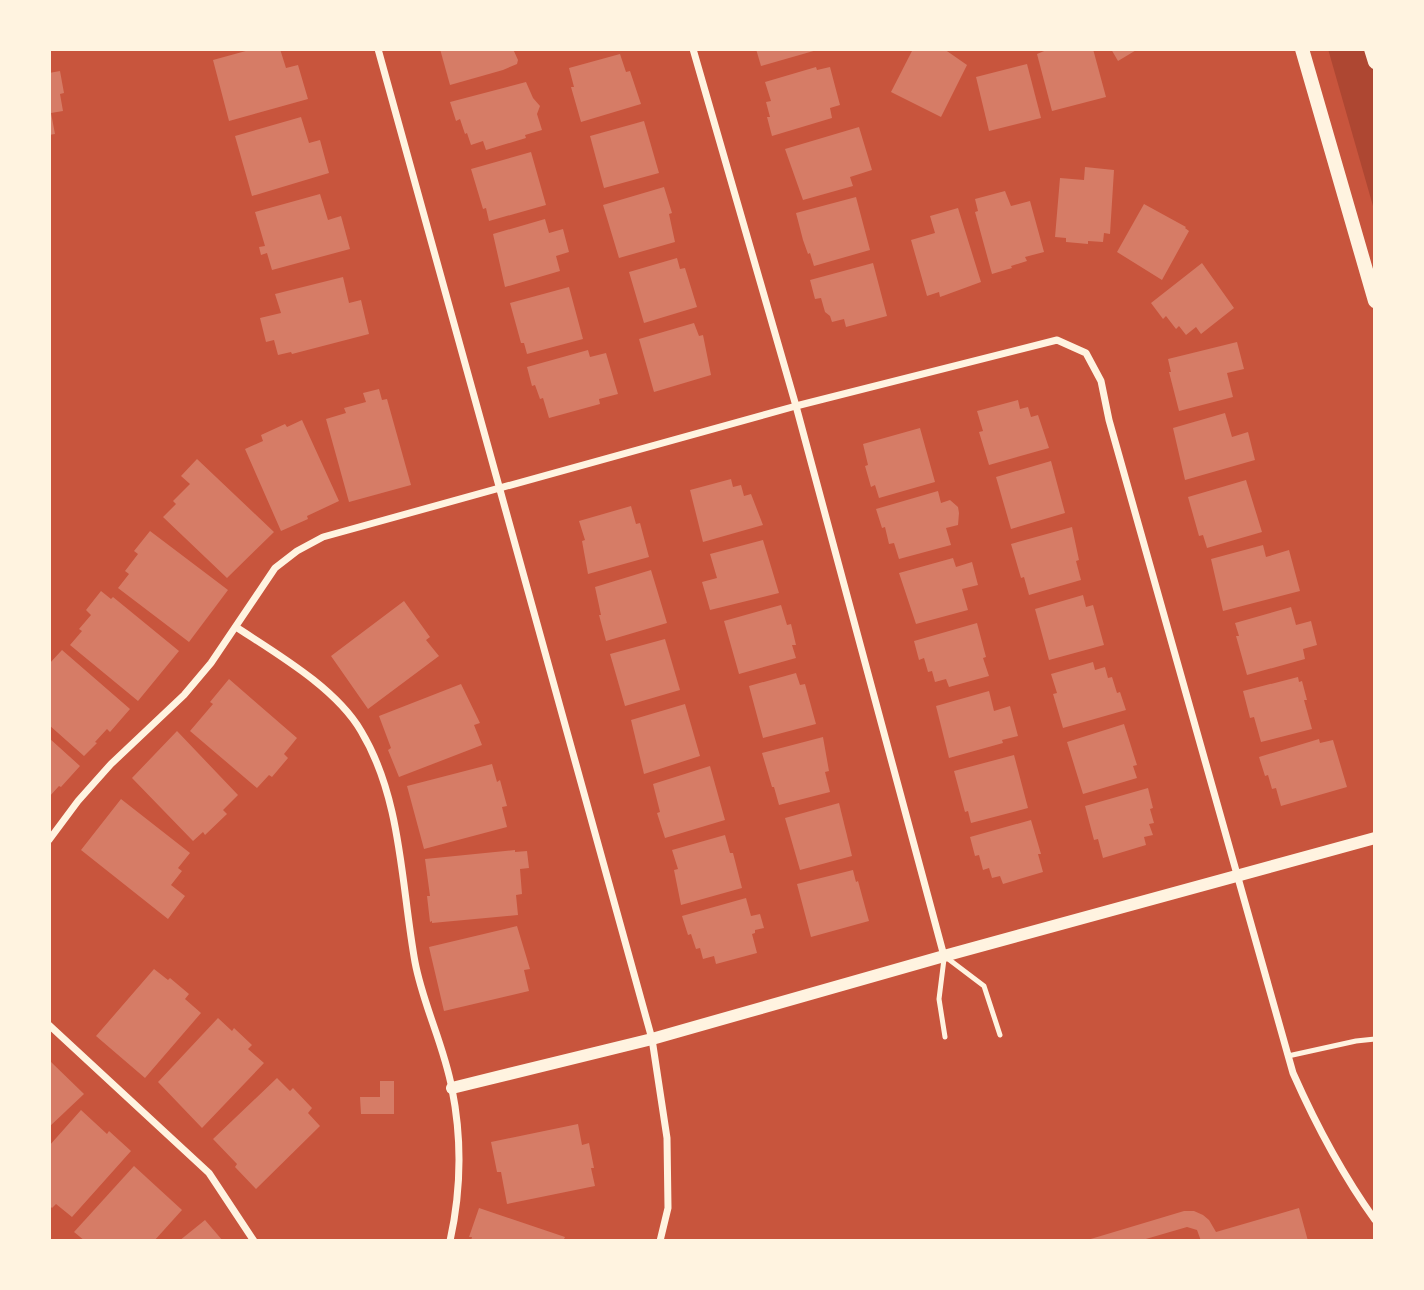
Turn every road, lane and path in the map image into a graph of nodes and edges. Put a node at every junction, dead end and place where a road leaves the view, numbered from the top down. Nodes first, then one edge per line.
1 (379, 49) edge
2 (693, 49) edge
3 (1302, 49) edge
4 (1371, 49) edge
5 (1375, 62) edge
6 (1375, 301) edge
7 (796, 406) junction
8 (501, 489) junction
9 (236, 626) junction
10 (1375, 838) edge
11 (49, 840) edge
12 (1238, 874) junction
13 (944, 956) junction
14 (49, 1025) edge
15 (1000, 1035) dead end
16 (945, 1037) dead end
17 (652, 1039) junction
18 (1375, 1039) edge
19 (1288, 1056) junction
20 (452, 1088) junction
21 (1375, 1220) edge
22 (254, 1241) edge
23 (450, 1241) edge
24 (660, 1241) edge

1 - 8 street
2 - 7 street
3 - 6 main road
4 - 5 main road
7 - 8 street
7 - 12 street
7 - 13 street
8 - 9 street
8 - 17 street
9 - 11 street
9 - 20 street
10 - 12 street
12 - 13 street
12 - 19 street
13 - 15 lane
13 - 16 lane
13 - 17 street
14 - 22 street
17 - 20 street
17 - 24 street
18 - 19 lane
19 - 21 street
20 - 23 street

